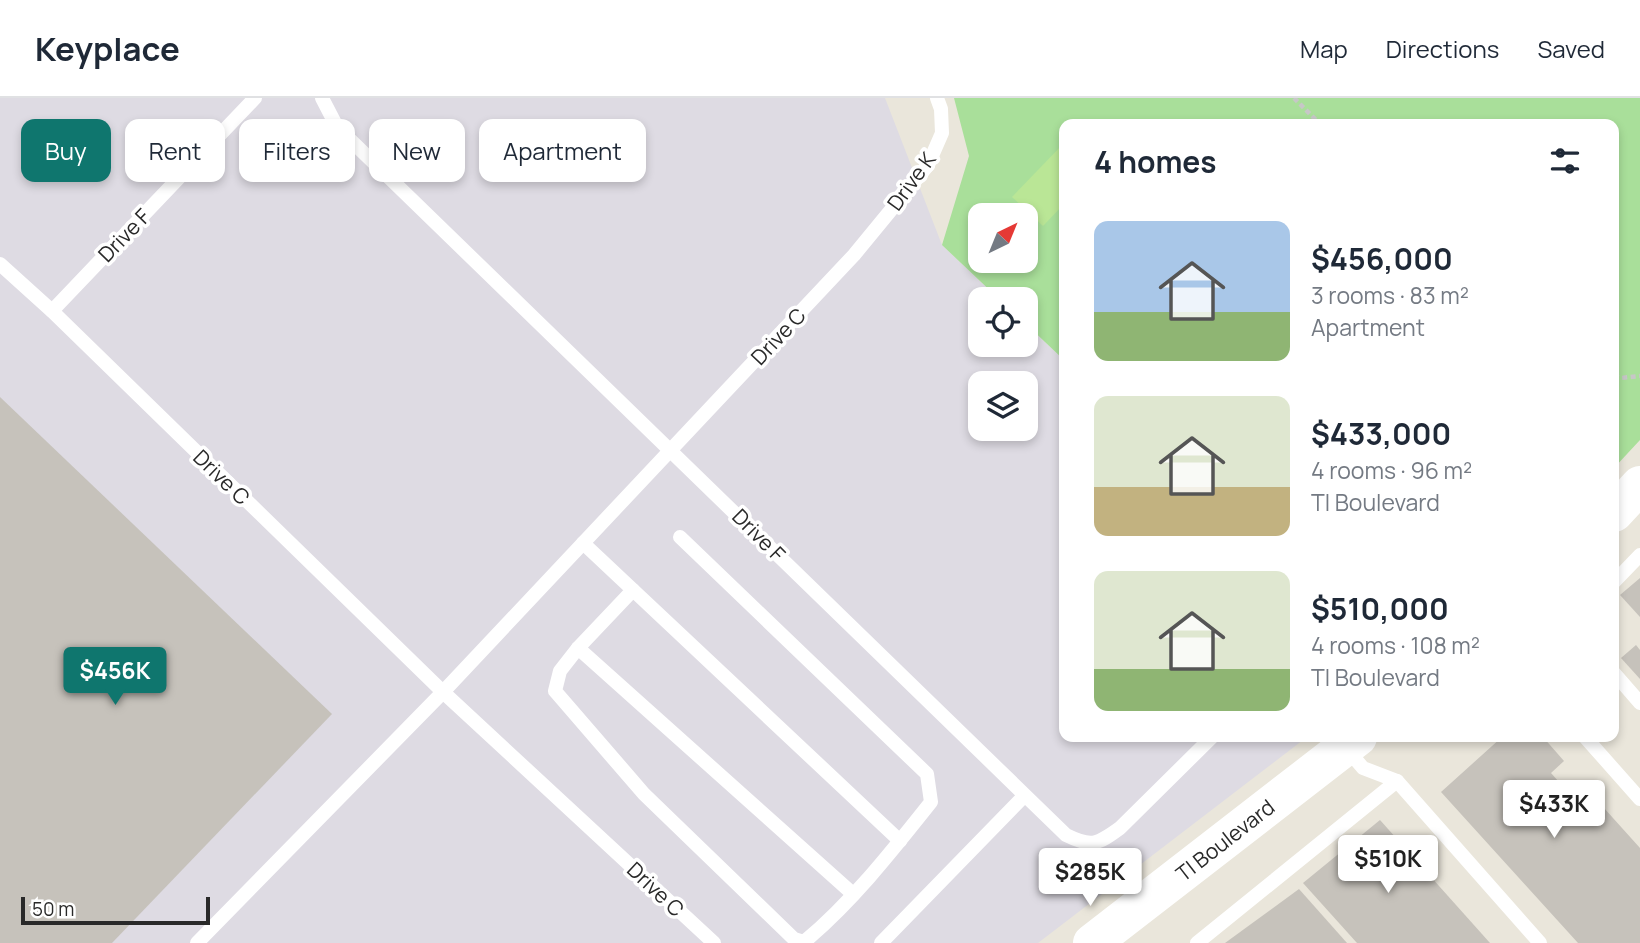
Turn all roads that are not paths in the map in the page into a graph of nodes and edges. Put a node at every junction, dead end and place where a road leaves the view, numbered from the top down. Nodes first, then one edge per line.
1 (255, 98) edge
2 (322, 98) edge
3 (937, 98) edge
4 (854, 255) joint
5 (0, 264) edge
6 (52, 311) junction
7 (671, 450) junction
8 (1640, 485) edge
9 (1619, 508) edge
10 (680, 537) dead end
11 (583, 543) junction
12 (1640, 555) edge
13 (1619, 577) edge
14 (633, 590) junction
15 (578, 648) junction
16 (1619, 679) edge
17 (443, 692) junction
18 (1640, 704) edge
19 (1207, 742) edge
20 (1351, 742) edge
21 (1589, 742) edge
22 (1397, 781) junction
23 (1024, 796) junction
24 (1640, 799) edge
25 (900, 841) junction
26 (853, 894) junction
27 (1133, 931) edge
28 (197, 943) edge
29 (714, 943) edge
30 (881, 943) edge
31 (1093, 943) edge
32 (1197, 943) edge
33 (1540, 943) edge

1 - 6 lane, Drive F
2 - 7 lane, Drive F
3 - 4 lane, Drive K
4 - 7 lane, Drive C
5 - 6 lane, Drive C
6 - 17 lane, Drive C
7 - 11 lane, Drive C
7 - 23 lane, Drive F
8 - 9 street
10 - 25 lane
11 - 14 lane
11 - 17 lane, Drive C
12 - 13 lane
14 - 15 lane
14 - 25 lane
15 - 26 lane
15 - 26 lane
16 - 18 lane
17 - 28 lane, Drive C
17 - 29 lane, Drive C
19 - 23 lane, Drive F
20 - 22 lane
20 - 27 street, TI Boulevard
21 - 24 lane
22 - 32 lane
22 - 33 lane
23 - 30 lane
25 - 26 lane
27 - 31 street, TI Boulevard

